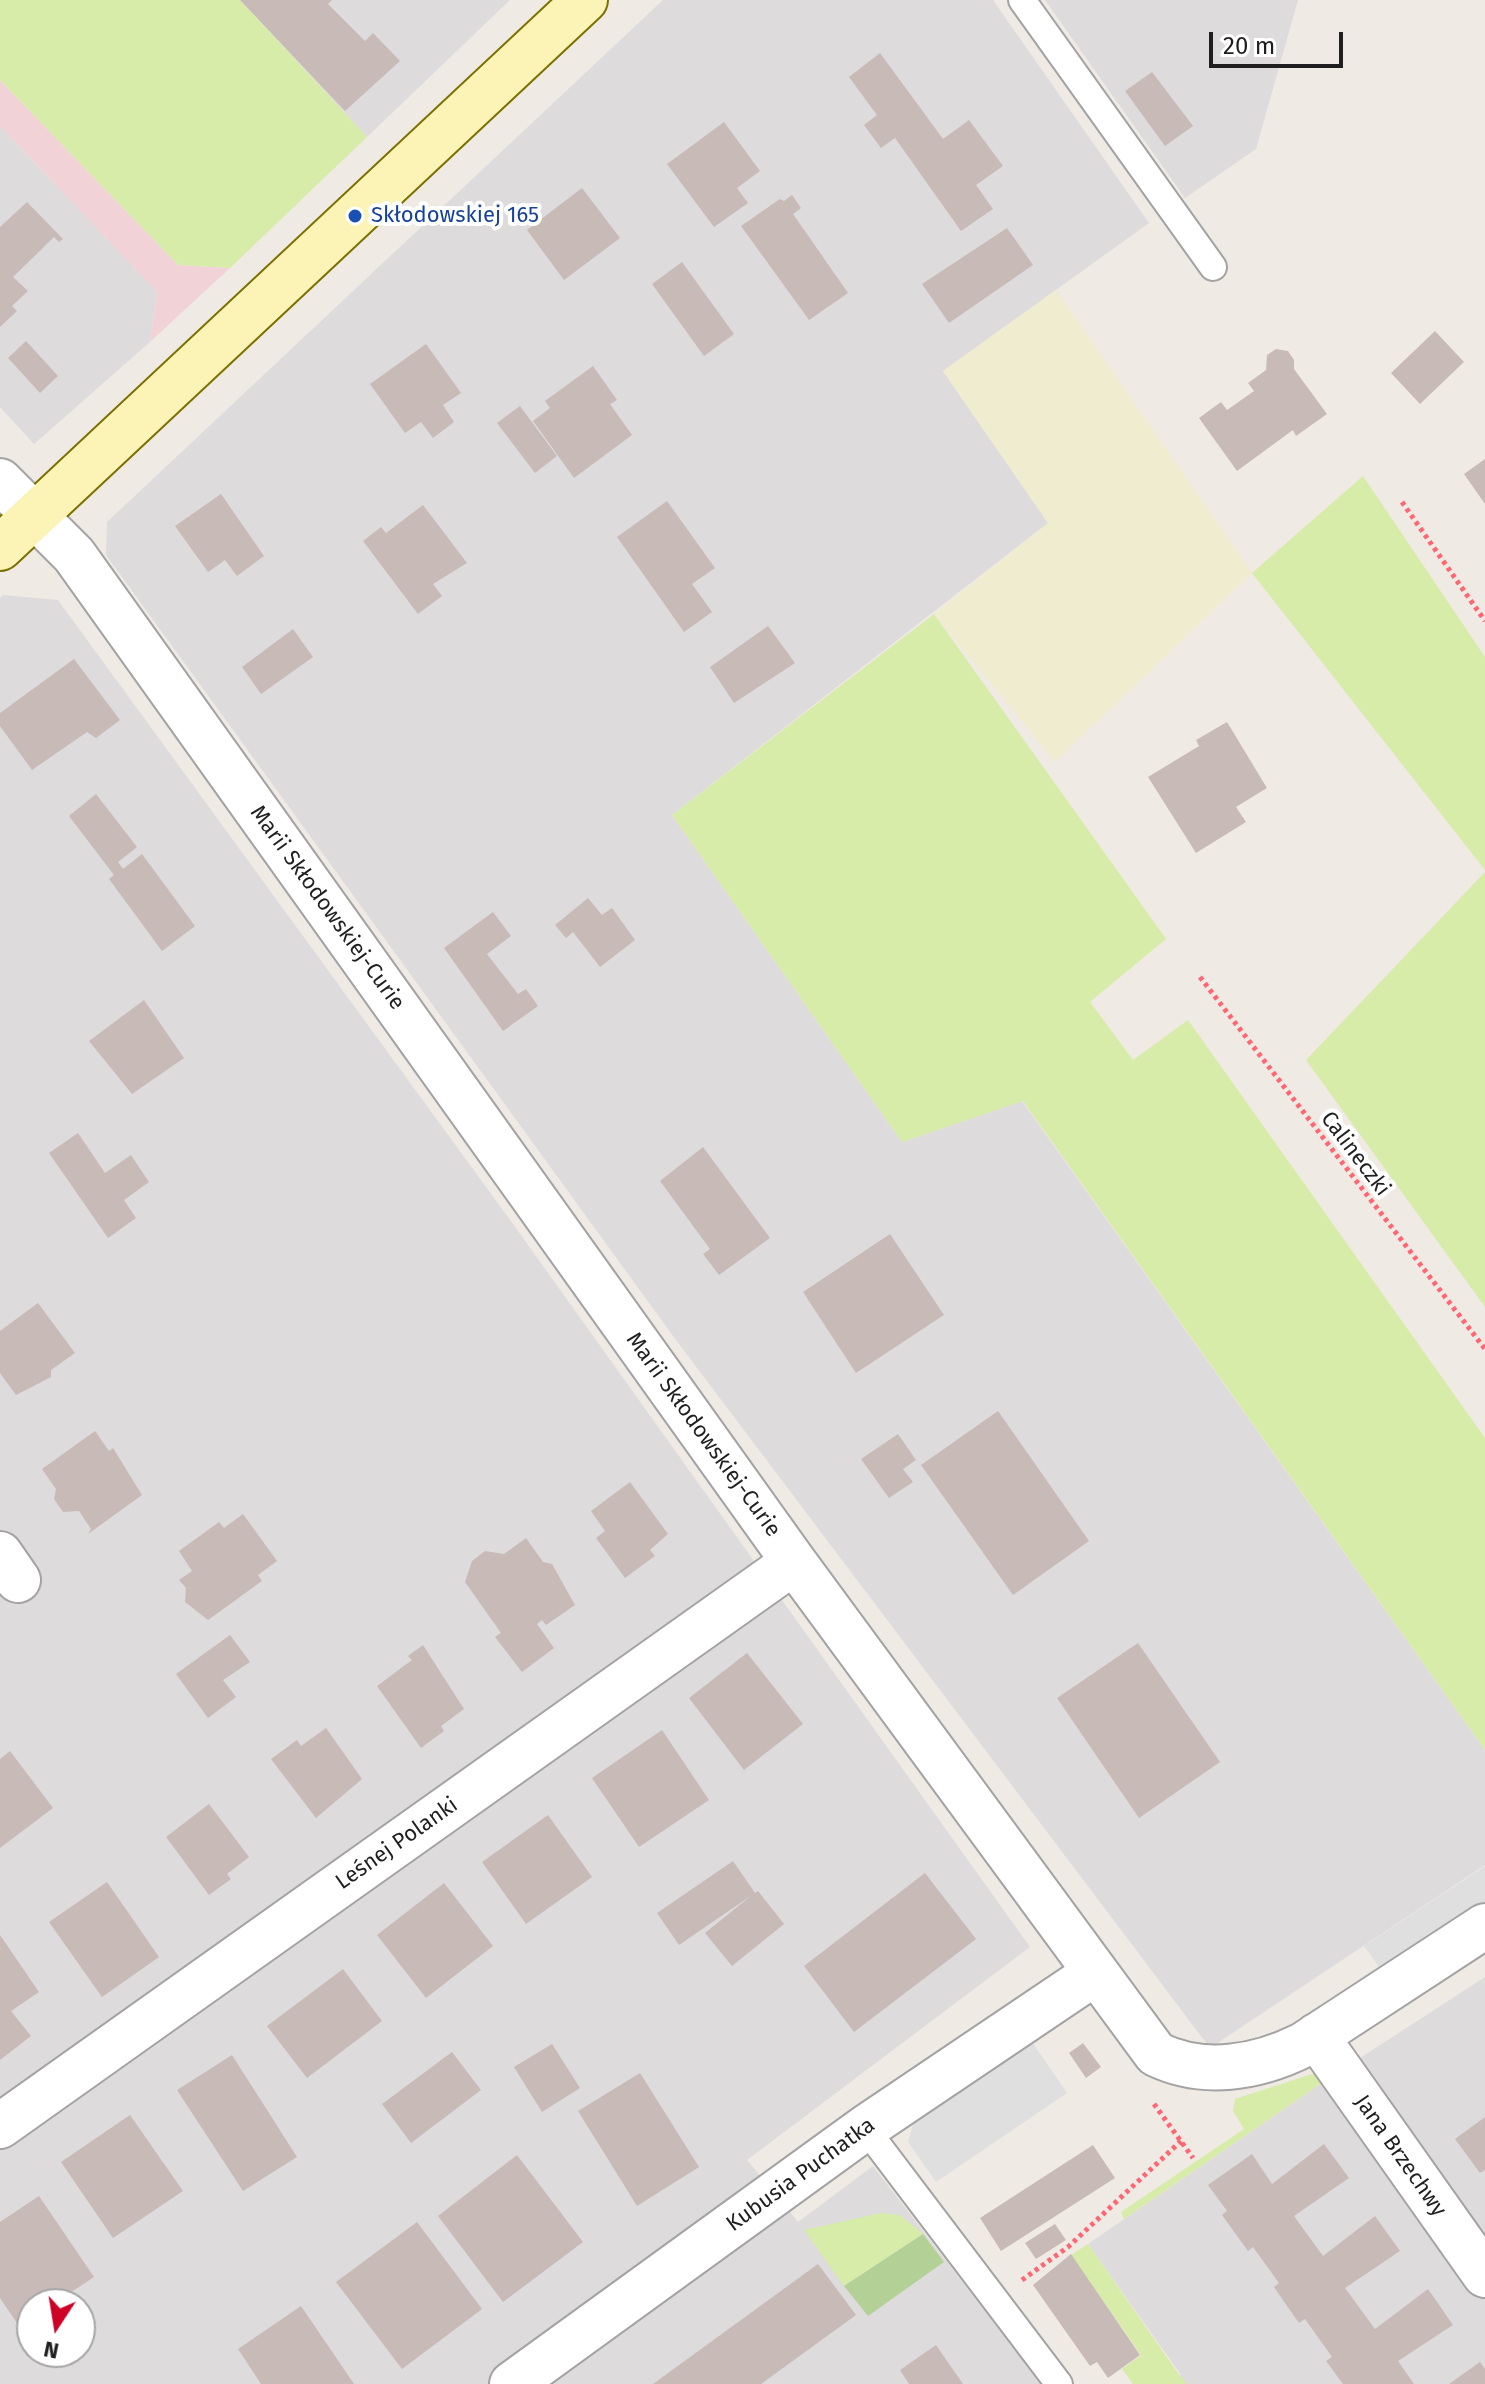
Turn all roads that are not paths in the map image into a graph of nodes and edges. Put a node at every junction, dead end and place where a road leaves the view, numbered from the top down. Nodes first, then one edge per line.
1 (585, 0) edge
2 (1022, 0) edge
3 (1213, 267) dead end
4 (0, 481) edge
5 (35, 514) junction
6 (0, 548) edge
7 (794, 1562) junction
8 (1485, 1926) edge
9 (1095, 1973) junction
10 (1316, 2036) junction
11 (0, 2126) edge
12 (865, 2128) junction
13 (1485, 2275) edge
14 (512, 2384) edge
15 (1059, 2384) edge

1 - 5 street
2 - 3 lane
4 - 5 street, Marii Skłodowskiej-Curie
5 - 6 street
5 - 7 street, Marii Skłodowskiej-Curie
7 - 9 street, Marii Skłodowskiej-Curie
7 - 11 street, Leśnej Polanki
8 - 10 street, Marii Skłodowskiej-Curie
9 - 10 street, Marii Skłodowskiej-Curie
9 - 12 street, Kubusia Puchatka
10 - 13 street, Jana Brzechwy
12 - 14 street, Kubusia Puchatka
12 - 15 lane

